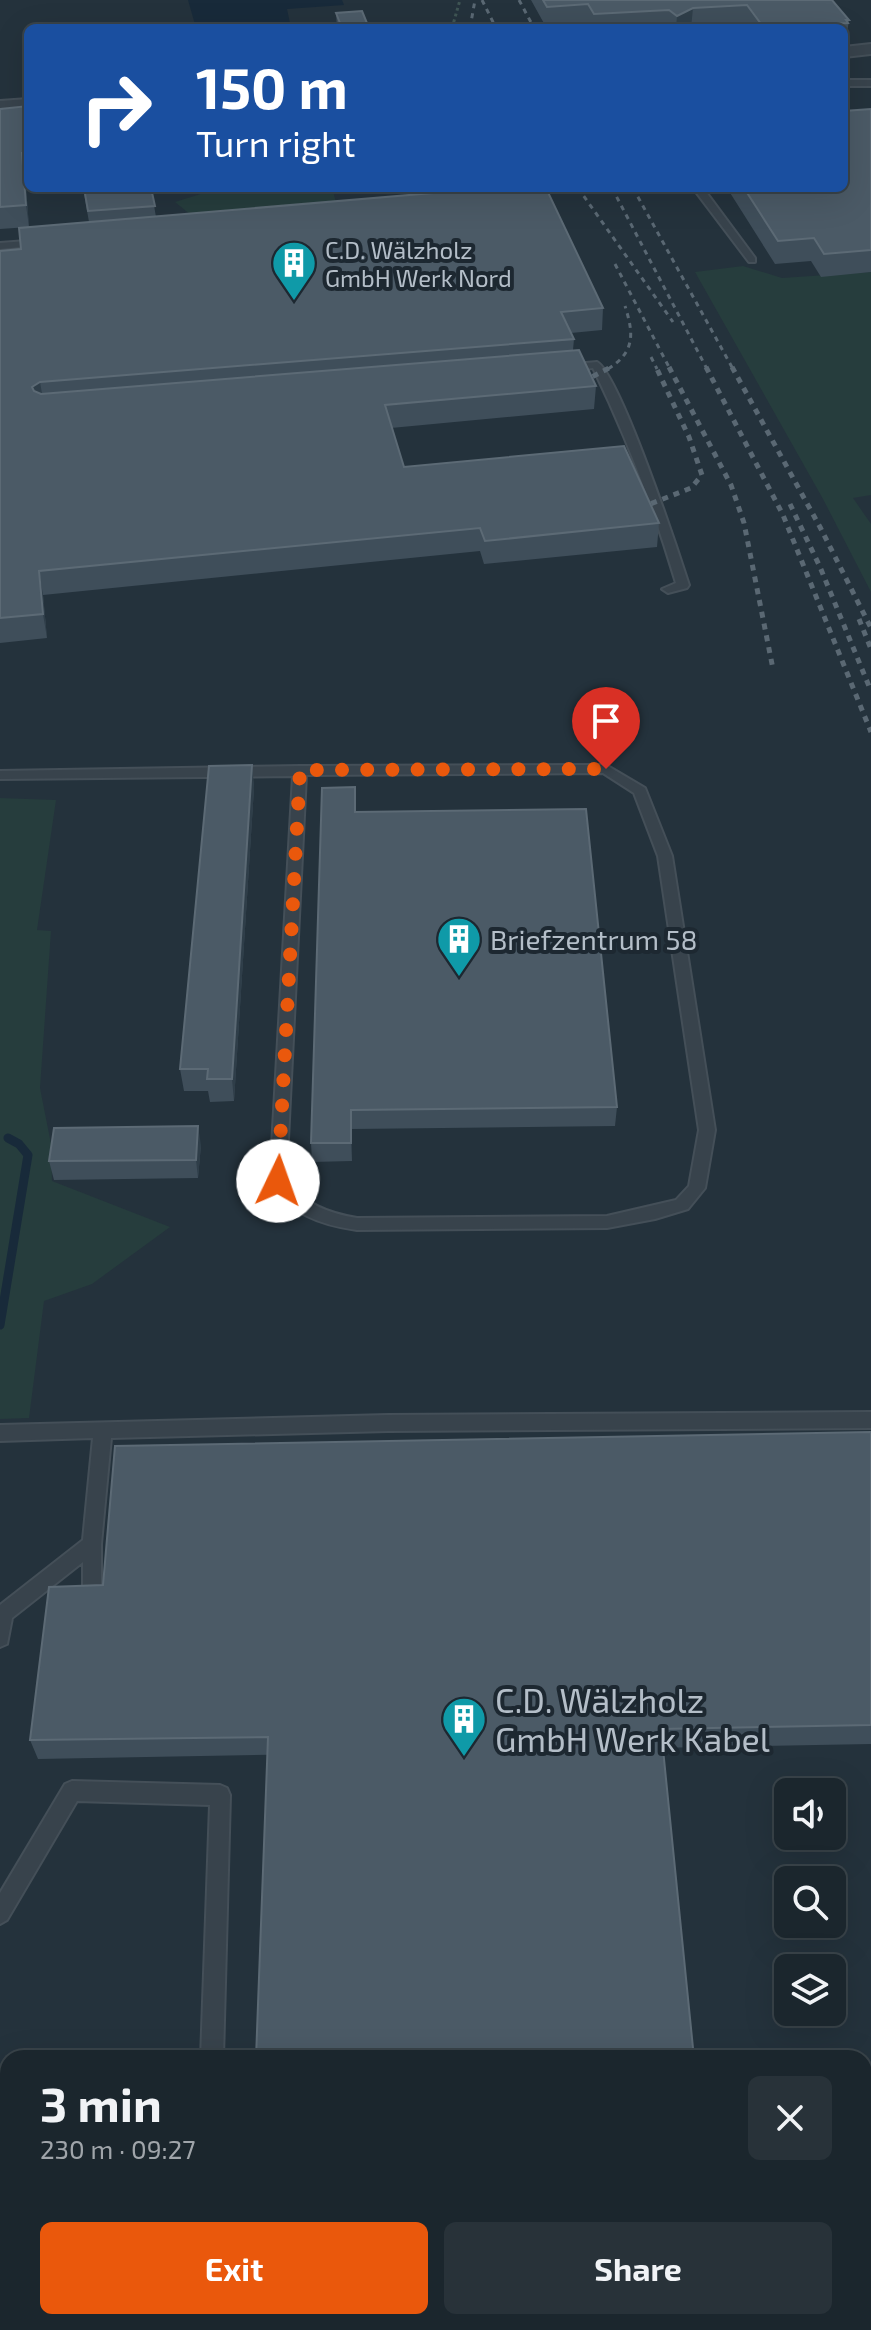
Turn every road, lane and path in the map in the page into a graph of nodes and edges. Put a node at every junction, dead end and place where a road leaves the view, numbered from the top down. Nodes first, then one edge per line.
1 (460, 0) edge
2 (453, 24) edge
3 (871, 49) edge
4 (848, 52) edge
5 (848, 83) edge
6 (871, 83) edge
7 (24, 104) edge
8 (0, 106) edge
9 (701, 192) edge
10 (48, 242) edge
11 (0, 246) edge
12 (752, 260) dead end
13 (550, 369) edge
14 (668, 589) dead end
15 (300, 770) junction
16 (0, 775) edge
17 (871, 1420) edge
18 (103, 1429) junction
19 (7, 1433) edge
20 (92, 1544) junction
21 (92, 1590) edge
22 (0, 1638) edge
23 (0, 1913) edge
24 (212, 2050) edge

1 - 2 path
3 - 4 street
5 - 6 lane
7 - 8 street
9 - 12 lane
10 - 11 lane
13 - 14 lane
15 - 15 lane
15 - 16 lane
17 - 18 lane
18 - 19 lane
18 - 20 lane
20 - 21 lane
20 - 22 lane
23 - 24 lane

